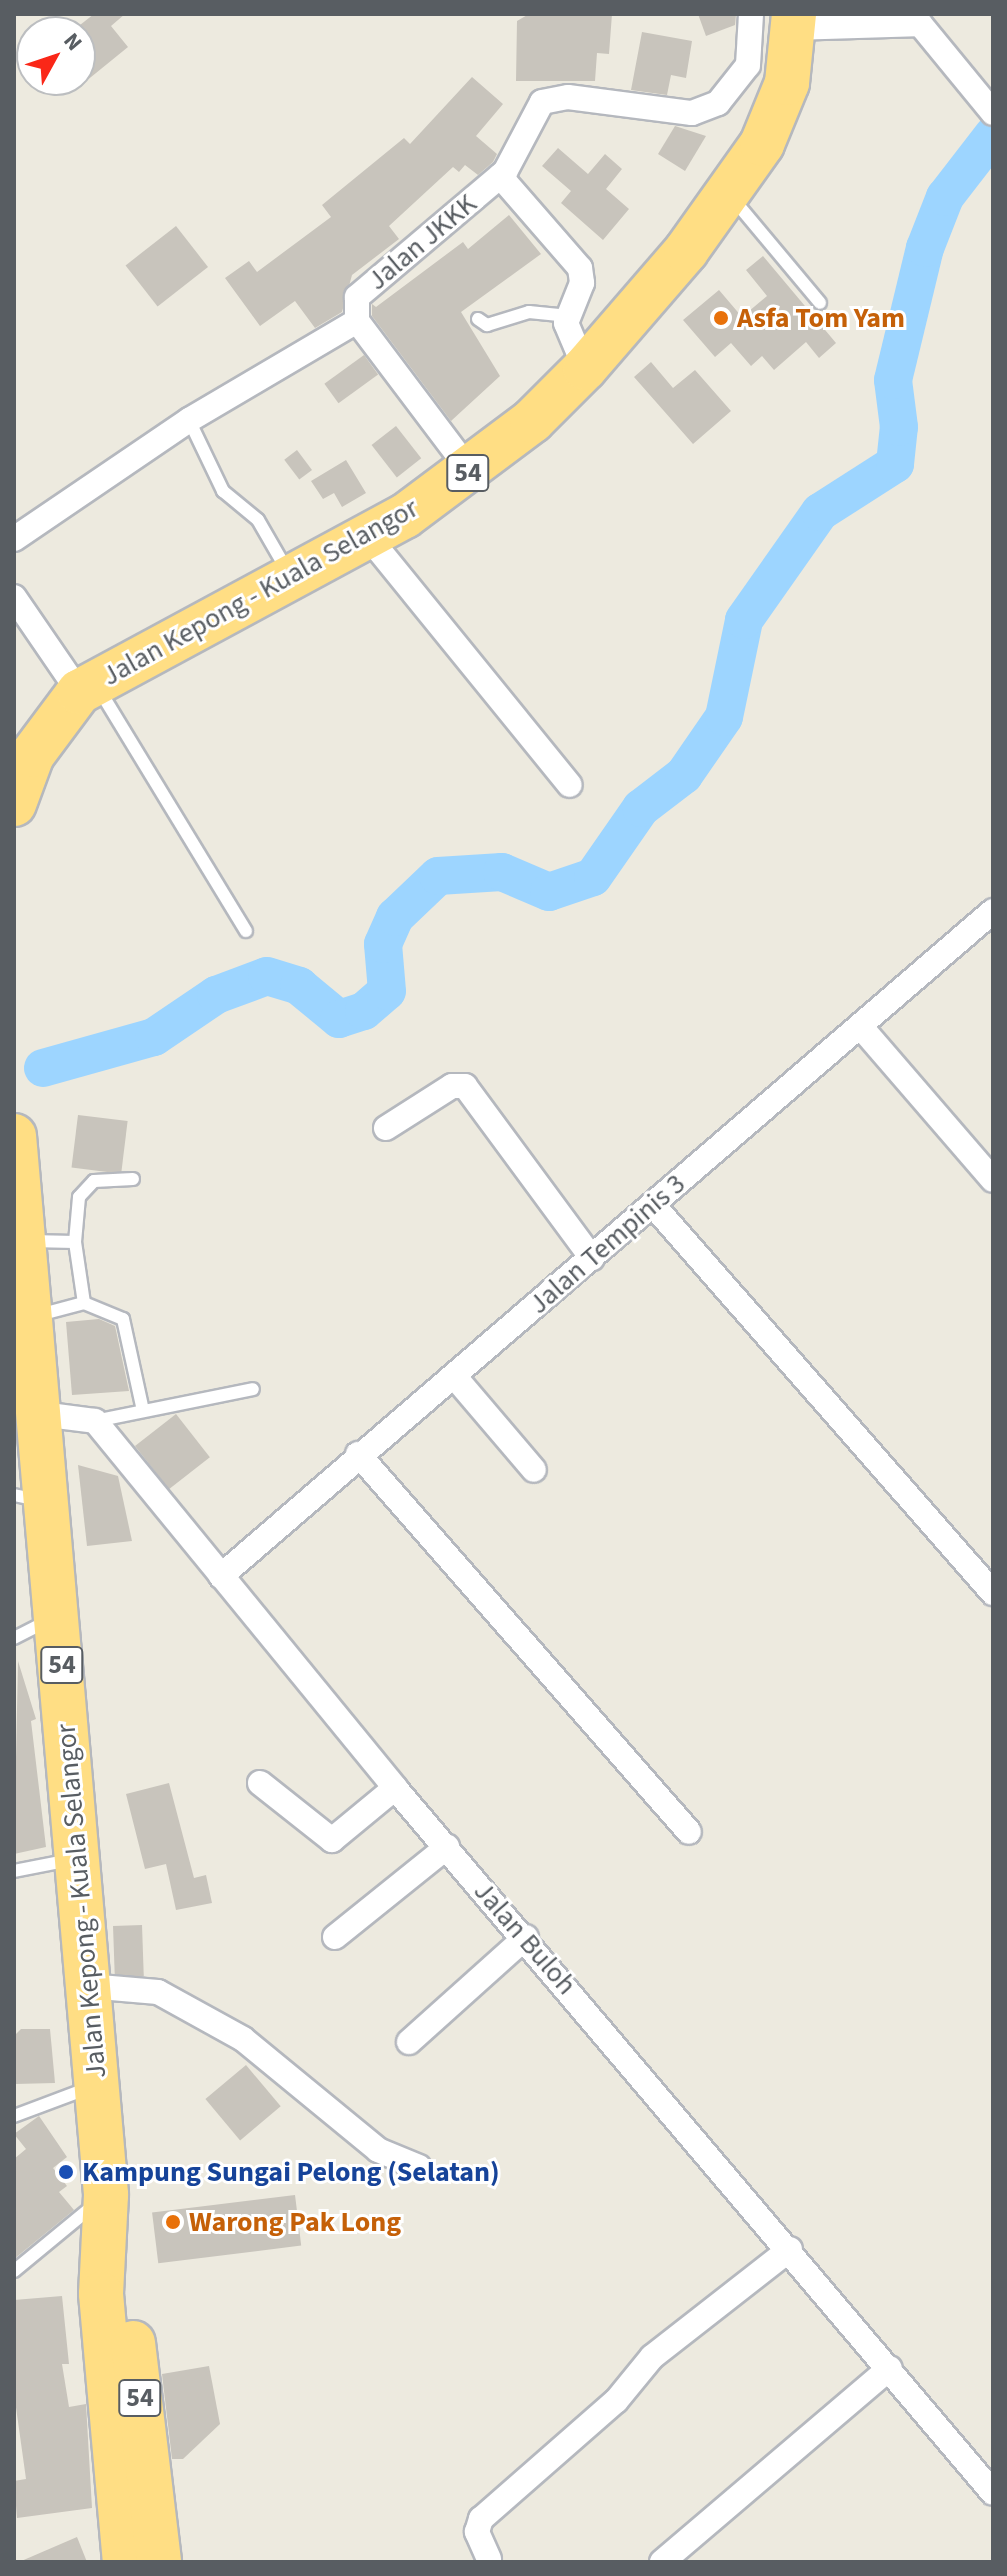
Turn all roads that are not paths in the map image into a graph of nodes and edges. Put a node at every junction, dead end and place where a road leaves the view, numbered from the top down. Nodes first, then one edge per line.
1 (751, 14) edge
2 (920, 19) edge
3 (794, 21) edge
4 (989, 108) edge
5 (500, 176) junction
6 (729, 194) junction
7 (820, 303) dead end
8 (569, 316) junction
9 (478, 319) dead end
10 (357, 321) junction
11 (585, 368) junction
12 (189, 420) junction
13 (470, 471) junction
14 (369, 538) junction
15 (14, 539) edge
16 (291, 579) junction
17 (14, 597) edge
18 (87, 687) junction
19 (570, 785) dead end
20 (14, 804) edge
21 (993, 911) edge
22 (246, 931) dead end
23 (860, 1026) junction
24 (386, 1128) dead end
25 (14, 1136) edge
26 (133, 1179) dead end
27 (993, 1180) edge
28 (653, 1205) junction
29 (27, 1241) junction
30 (75, 1242) junction
31 (592, 1258) junction
32 (84, 1303) junction
33 (33, 1317) junction
34 (454, 1376) junction
35 (253, 1389) dead end
36 (143, 1411) junction
37 (41, 1414) junction
38 (95, 1421) junction
39 (358, 1454) junction
40 (534, 1470) dead end
41 (31, 1499) edge
42 (221, 1576) junction
43 (993, 1593) edge
44 (58, 1617) junction
45 (14, 1638) edge
46 (260, 1783) dead end
47 (395, 1788) junction
48 (689, 1832) dead end
49 (447, 1847) junction
50 (77, 1859) junction
51 (14, 1871) edge
52 (335, 1937) dead end
53 (526, 1937) junction
54 (88, 1986) junction
55 (409, 2042) dead end
56 (96, 2085) junction
57 (14, 2116) edge
58 (419, 2167) dead end
59 (107, 2216) junction
60 (790, 2249) junction
61 (14, 2271) edge
62 (890, 2368) junction
63 (993, 2493) edge
64 (489, 2559) dead end
65 (125, 2562) edge
66 (159, 2562) edge
67 (662, 2562) edge

1 - 5 street, Jalan JKKK
2 - 3 street
2 - 4 street
3 - 6 highway, Jalan Kepong - Kuala Selangor / 54
5 - 8 street
5 - 10 street, Jalan JKKK
6 - 7 lane
6 - 11 highway, Jalan Kepong - Kuala Selangor / 54
8 - 9 lane
8 - 11 street
10 - 12 street, Jalan JKKK
10 - 13 street
11 - 13 highway, Jalan Kepong - Kuala Selangor / 54
12 - 15 street, Jalan JKKK
12 - 16 lane
13 - 14 highway, Jalan Kepong - Kuala Selangor / 54
14 - 16 highway, Jalan Kepong - Kuala Selangor / 54
14 - 19 street
16 - 18 highway, Jalan Kepong - Kuala Selangor / 54
17 - 18 street
18 - 20 highway, Jalan Kepong - Kuala Selangor / 54
18 - 22 lane
21 - 23 street, Jalan Tempinis 3
23 - 27 street
23 - 28 street, Jalan Tempinis 3
24 - 31 street
25 - 29 highway, Jalan Kepong - Kuala Selangor / 54
26 - 30 lane
28 - 31 street, Jalan Tempinis 3
28 - 43 street
29 - 30 lane
29 - 33 highway, Jalan Kepong - Kuala Selangor / 54
30 - 32 lane
31 - 34 street, Jalan Tempinis 3
32 - 33 lane
32 - 36 lane
33 - 37 highway, Jalan Kepong - Kuala Selangor / 54
34 - 39 street, Jalan Tempinis 3
34 - 40 street
35 - 36 lane
36 - 38 lane
37 - 38 street
37 - 41 highway, Jalan Kepong - Kuala Selangor / 54
38 - 42 street, Jalan Buloh
39 - 42 street, Jalan Tempinis 3
39 - 48 street
41 - 44 highway, Jalan Kepong - Kuala Selangor / 54
42 - 47 street, Jalan Buloh
44 - 45 lane
44 - 50 highway, Jalan Kepong - Kuala Selangor / 54
46 - 47 street
47 - 49 street, Jalan Buloh
49 - 52 street
49 - 53 street, Jalan Buloh
50 - 51 lane
50 - 54 highway, Jalan Kepong - Kuala Selangor / 54
53 - 55 street
53 - 60 street, Jalan Buloh
54 - 56 highway, Jalan Kepong - Kuala Selangor / 54
54 - 58 street
56 - 57 lane
56 - 59 highway, Jalan Kepong - Kuala Selangor / 54
59 - 61 lane
59 - 65 highway, Jalan Kepong - Kuala Selangor / 54
59 - 66 highway, Jalan Kepong - Kuala Selangor / 54
60 - 62 street, Jalan Buloh
60 - 64 street
62 - 63 street, Jalan Buloh
62 - 67 street

